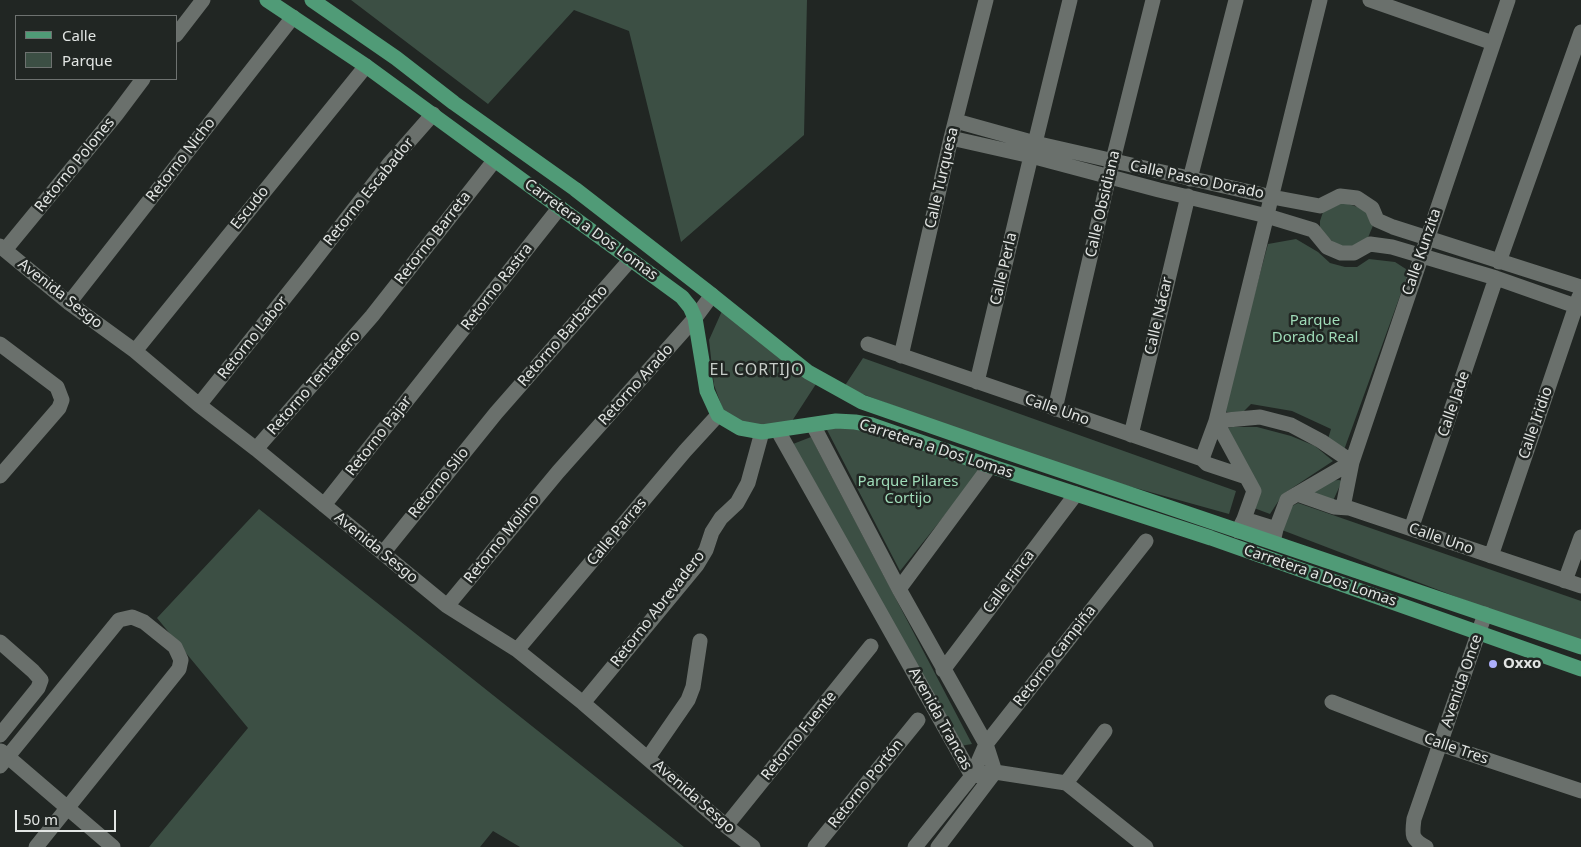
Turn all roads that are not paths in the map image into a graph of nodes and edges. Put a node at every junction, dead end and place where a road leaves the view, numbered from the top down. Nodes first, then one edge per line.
1 (202, 0) edge
2 (267, 0) edge
3 (986, 0) edge
4 (1070, 0) edge
5 (1153, 0) edge
6 (1236, 0) edge
7 (1320, 0) edge
8 (1370, 0) edge
9 (1508, 0) edge
10 (318, 2) edge
11 (293, 18) junction
12 (178, 32) edge
13 (1581, 32) edge
14 (1493, 43) junction
15 (366, 66) junction
16 (142, 80) edge
17 (433, 114) junction
18 (956, 121) junction
19 (951, 138) junction
20 (1033, 149) junction
21 (494, 161) junction
22 (1111, 169) junction
23 (1190, 179) junction
24 (1188, 196) junction
25 (1272, 197) junction
26 (1320, 206) junction
27 (560, 207) junction
28 (1267, 216) junction
29 (1378, 220) junction
30 (1313, 230) junction
31 (1426, 239) junction
32 (1370, 244) junction
33 (2, 248) edge
34 (1421, 256) junction
35 (631, 259) junction
36 (1500, 262) junction
37 (306, 271) joint
38 (1496, 278) junction
39 (1581, 287) edge
40 (1581, 291) edge
41 (712, 295) junction
42 (69, 303) junction
43 (1578, 307) edge
44 (372, 316) joint
45 (695, 318) junction
46 (868, 344) dead end
47 (0, 346) edge
48 (135, 351) junction
49 (902, 356) junction
50 (433, 367) joint
51 (977, 382) junction
52 (200, 405) junction
53 (1055, 409) junction
54 (496, 412) joint
55 (718, 415) junction
56 (1216, 421) junction
57 (813, 425) junction
58 (778, 431) junction
59 (762, 432) junction
60 (1131, 435) junction
61 (256, 449) junction
62 (1202, 459) junction
63 (1352, 462) junction
64 (990, 466) junction
65 (558, 472) joint
66 (0, 476) edge
67 (1246, 476) junction
68 (1076, 494) junction
69 (1297, 494) junction
70 (324, 505) junction
71 (1343, 507) junction
72 (1174, 509) junction
73 (1169, 524) junction
74 (1241, 525) junction
75 (1412, 529) junction
76 (1274, 536) junction
77 (1581, 538) edge
78 (1146, 541) dead end
79 (383, 553) junction
80 (1490, 556) junction
81 (1565, 581) junction
82 (1581, 586) edge
83 (899, 589) junction
84 (448, 606) junction
85 (1485, 614) junction
86 (1479, 632) junction
87 (700, 641) dead end
88 (0, 642) edge
89 (871, 646) dead end
90 (1581, 647) edge
91 (517, 650) junction
92 (1581, 669) edge
93 (943, 670) junction
94 (583, 702) junction
95 (1332, 702) dead end
96 (918, 720) dead end
97 (1105, 732) dead end
98 (0, 735) edge
99 (986, 744) junction
100 (1440, 744) junction
101 (3, 758) edge
102 (648, 758) junction
103 (995, 772) junction
104 (972, 776) junction
105 (1066, 782) junction
106 (1581, 791) edge
107 (68, 808) junction
108 (726, 826) junction
109 (36, 847) edge
110 (113, 847) edge
111 (753, 847) edge
112 (815, 847) edge
113 (916, 847) edge
114 (938, 847) edge
115 (1146, 847) edge
116 (1426, 847) edge

1 - 12 street
2 - 11 main road, Carretera a Dos Lomas
3 - 18 street, Calle Turquesa
4 - 20 street, Calle Perla
5 - 22 street, Calle Obsidiana
6 - 23 street
7 - 25 street
8 - 14 street
9 - 14 street, Calle Kunzita
10 - 41 main road, Carretera a Dos Lomas
11 - 15 main road, Carretera a Dos Lomas
11 - 42 street, Retorno Nicho
13 - 36 street
14 - 31 street, Calle Kunzita
15 - 17 main road, Carretera a Dos Lomas
15 - 48 street, Escudo
16 - 33 street, Retorno Polones
17 - 21 main road, Carretera a Dos Lomas
17 - 37 street, Retorno Escabador
18 - 19 street, Calle Turquesa
18 - 20 street, Calle Paseo Dorado
19 - 20 street, Calle Paseo Dorado
19 - 49 street, Calle Turquesa
20 - 22 street, Calle Paseo Dorado
20 - 51 street, Calle Perla
21 - 27 main road, Carretera a Dos Lomas
21 - 44 street, Retorno Barreta
22 - 23 street, Calle Paseo Dorado
22 - 24 street, Calle Paseo Dorado
22 - 53 street, Calle Obsidiana
23 - 25 street, Calle Paseo Dorado
24 - 28 street, Calle Paseo Dorado
24 - 60 street, Calle Nácar
25 - 26 street, Calle Paseo Dorado
25 - 28 street
26 - 29 street
26 - 30 street
27 - 35 main road, Carretera a Dos Lomas
27 - 50 street, Retorno Rastra
28 - 30 street, Calle Paseo Dorado
28 - 56 street
29 - 31 street
29 - 32 street
30 - 32 street
31 - 34 street, Calle Kunzita
31 - 36 street
32 - 34 street
33 - 42 street, Avenida Sesgo
34 - 38 street
34 - 63 street, Calle Kunzita
35 - 45 main road, Carretera a Dos Lomas
35 - 54 street, Retorno Barbacho
36 - 39 street
37 - 52 street, Retorno Labor
38 - 43 street
38 - 75 street, Calle Jade
40 - 43 street, Calle Iridio
41 - 45 street, Retorno Arado
41 - 72 main road, Carretera a Dos Lomas
42 - 48 street, Avenida Sesgo
43 - 80 street, Calle Iridio
44 - 61 street, Retorno Tentadero
45 - 55 main road, Carretera a Dos Lomas
45 - 65 street, Retorno Arado
46 - 49 street, Calle Uno
47 - 66 street
48 - 52 street, Avenida Sesgo
49 - 51 street, Calle Uno
50 - 70 street, Retorno Pajar
51 - 53 street, Calle Uno
52 - 61 street, Avenida Sesgo
53 - 60 street, Calle Uno
54 - 79 street, Retorno Silo
55 - 59 main road, Carretera a Dos Lomas
55 - 91 street, Calle Parras
56 - 62 street
56 - 63 street
56 - 67 street
57 - 58 main road, Carretera a Dos Lomas
57 - 64 main road, Carretera a Dos Lomas
57 - 83 street, Avenida Trancas
58 - 59 main road, Carretera a Dos Lomas
58 - 104 street, Avenida Trancas
59 - 94 street, Retorno Abrevadero
60 - 62 street, Calle Uno
61 - 70 street, Avenida Sesgo
62 - 67 street, Calle Uno
63 - 69 street
63 - 71 street, Calle Kunzita
64 - 68 main road, Carretera a Dos Lomas
64 - 83 street
65 - 84 street, Retorno Molino
67 - 74 street
68 - 73 main road, Carretera a Dos Lomas
68 - 93 street, Calle Finca
69 - 71 street, Calle Uno
69 - 76 street
70 - 79 street, Avenida Sesgo
71 - 75 street, Calle Uno
72 - 73 main road
72 - 74 main road, Carretera a Dos Lomas
73 - 86 main road, Carretera a Dos Lomas
74 - 76 main road, Carretera a Dos Lomas
75 - 80 street, Calle Uno
76 - 85 main road, Carretera a Dos Lomas
77 - 81 street
78 - 99 street, Retorno Campiña
79 - 84 street, Avenida Sesgo
80 - 81 street, Calle Uno
81 - 82 street, Calle Uno
83 - 93 street, Avenida Trancas
84 - 91 street, Avenida Sesgo
85 - 86 street, Avenida Once
85 - 90 main road, Carretera a Dos Lomas
86 - 92 main road, Carretera a Dos Lomas
86 - 100 street, Avenida Once
87 - 102 street
88 - 98 street
89 - 108 street, Retorno Fuente
91 - 94 street, Avenida Sesgo
93 - 99 street, Avenida Trancas
94 - 102 street, Avenida Sesgo
95 - 100 street, Calle Tres
96 - 112 street, Retorno Portón
97 - 105 street
99 - 103 street, Avenida Trancas
99 - 104 street, Retorno Campiña
100 - 106 street, Calle Tres
100 - 116 street, Avenida Once
101 - 107 street
101 - 107 street
102 - 108 street, Avenida Sesgo
103 - 104 street, Avenida Trancas
103 - 105 street
103 - 114 street
104 - 113 street, Retorno Campiña
105 - 115 street
107 - 109 street
107 - 110 street
108 - 111 street, Avenida Sesgo

